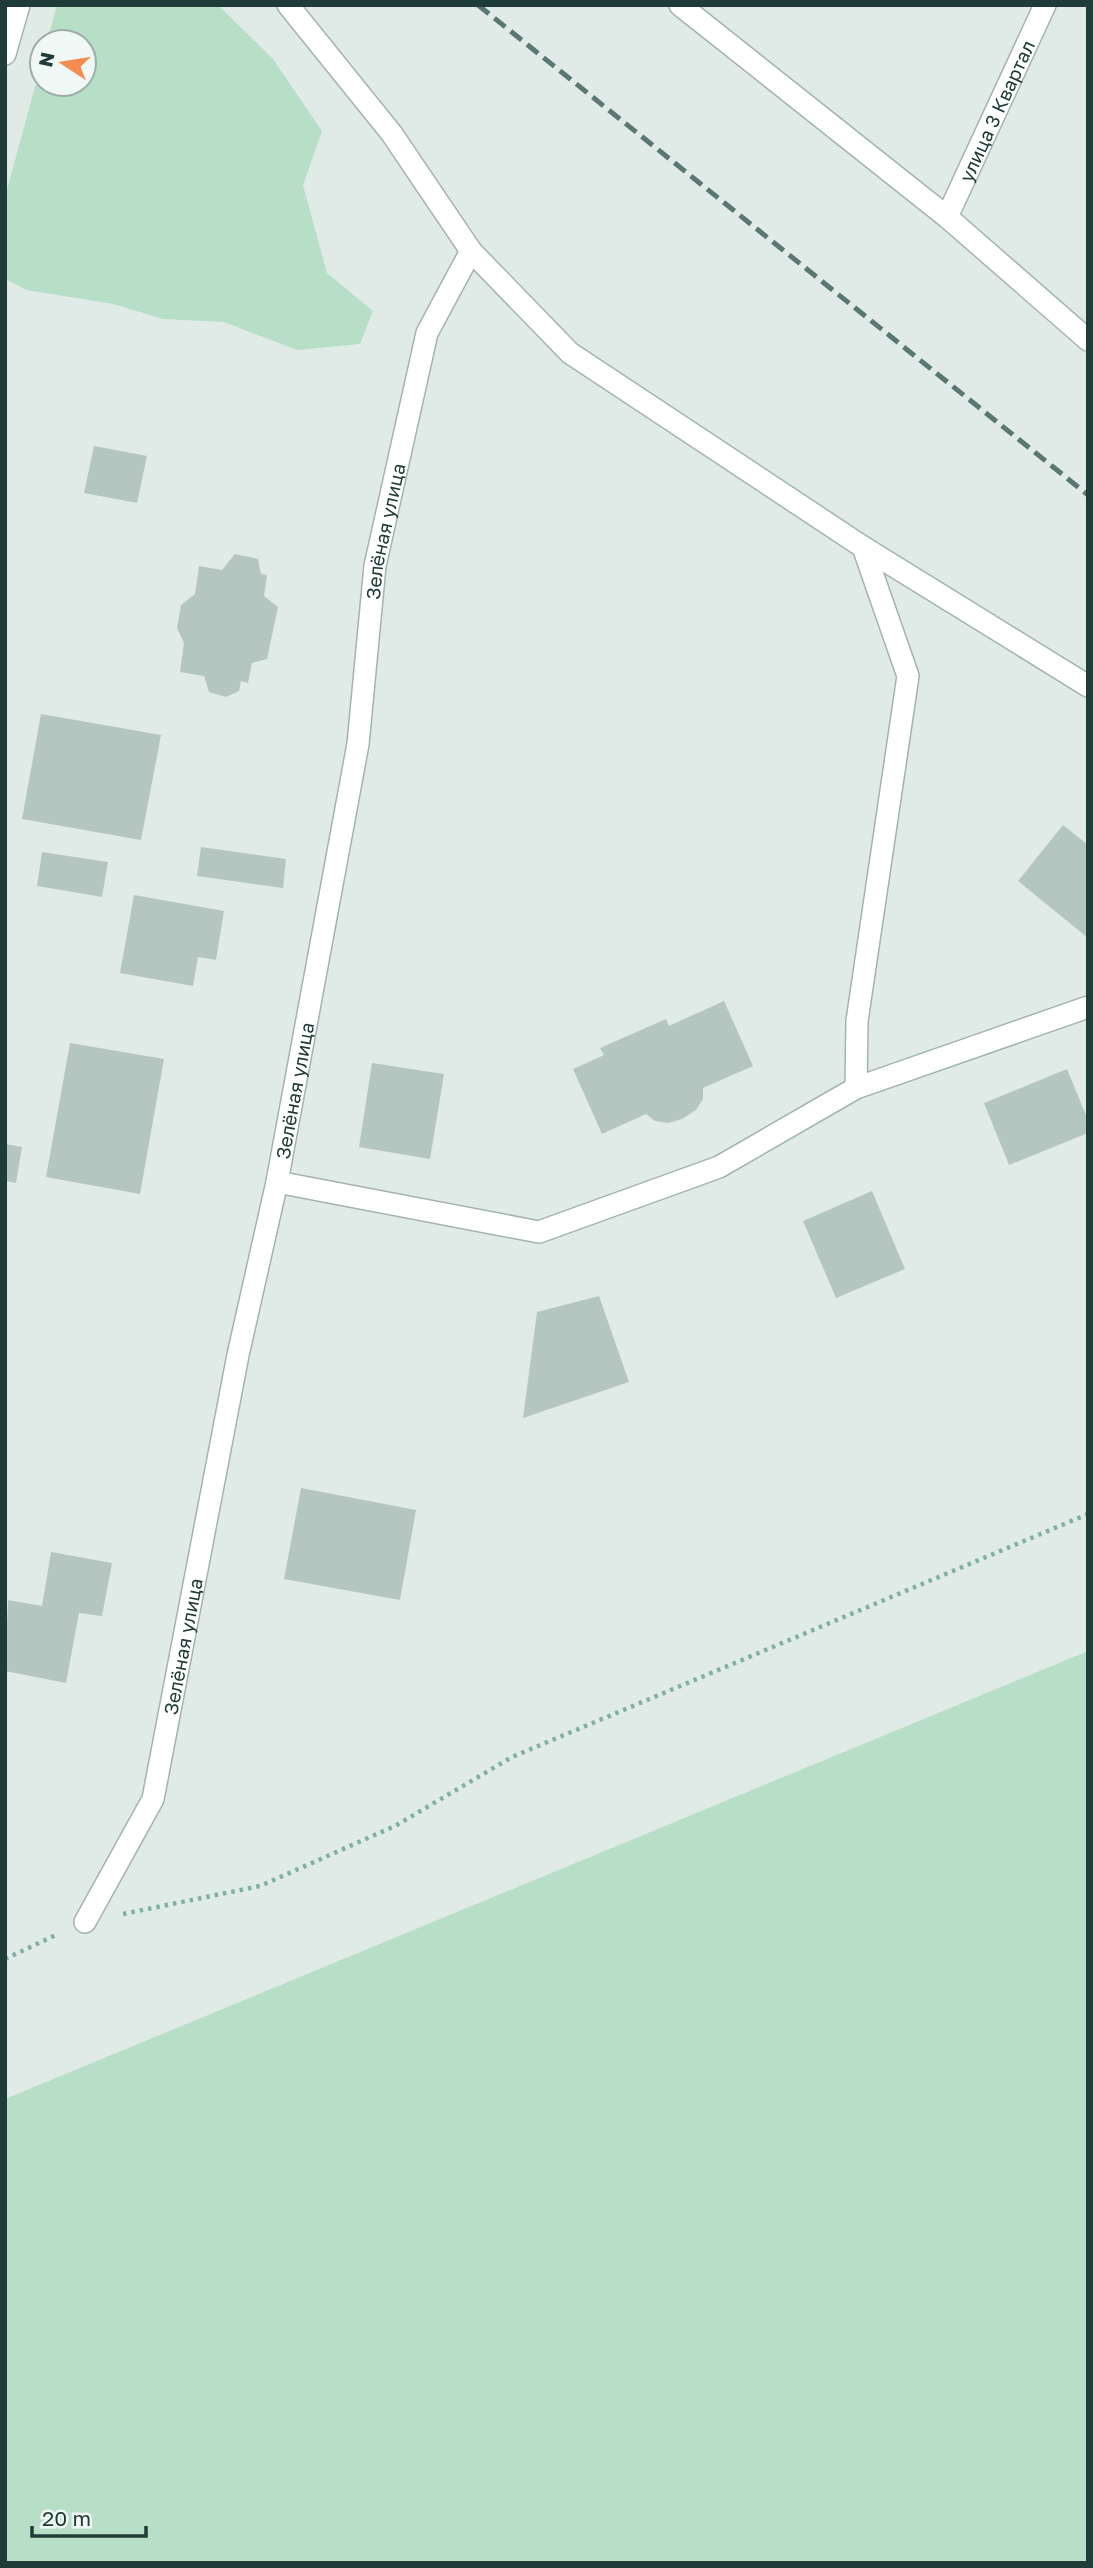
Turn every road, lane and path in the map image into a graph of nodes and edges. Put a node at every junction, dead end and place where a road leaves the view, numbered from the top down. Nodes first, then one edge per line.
1 (19, 5) edge
2 (288, 5) edge
3 (680, 5) edge
4 (1045, 5) edge
5 (5, 54) edge
6 (947, 217) junction
7 (471, 251) junction
8 (1088, 340) edge
9 (863, 547) junction
10 (1088, 686) edge
11 (1088, 1007) edge
12 (856, 1088) junction
13 (277, 1182) junction
14 (1088, 1514) edge
15 (85, 1922) junction
16 (5, 1959) edge

1 - 5 street
2 - 7 street
3 - 6 street
4 - 6 street, улица 3 Квартал
6 - 8 street
7 - 9 street
7 - 13 street, Зелёная улица
9 - 10 street
9 - 12 street
11 - 12 street
12 - 13 street
13 - 15 street, Зелёная улица
14 - 15 path
15 - 16 path

